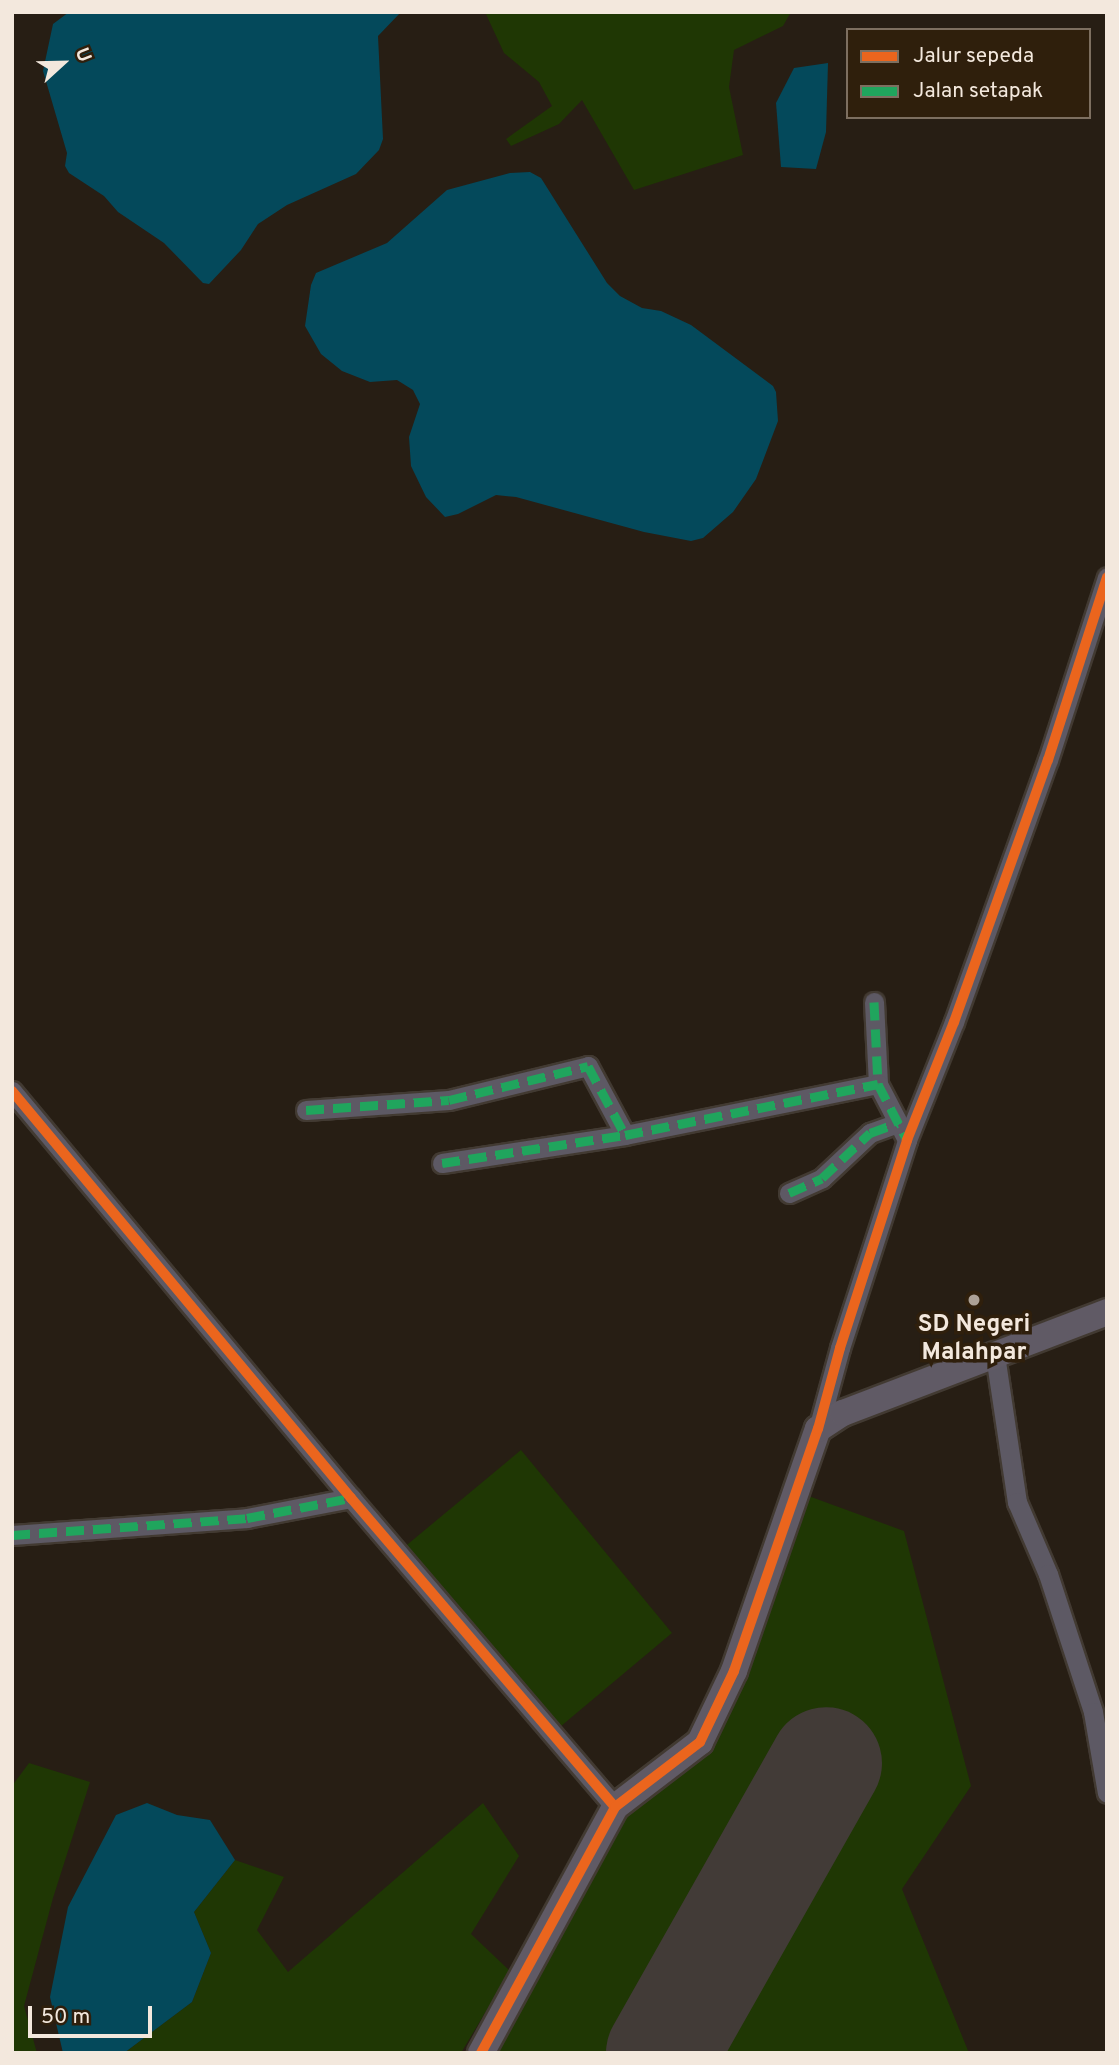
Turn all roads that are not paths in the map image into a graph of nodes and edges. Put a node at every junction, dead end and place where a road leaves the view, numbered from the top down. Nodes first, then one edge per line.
1 (1107, 577) edge
2 (874, 1002) dead end
3 (878, 1084) junction
4 (12, 1091) edge
5 (306, 1110) dead end
6 (902, 1132) junction
7 (625, 1135) junction
8 (442, 1163) dead end
9 (789, 1193) dead end
10 (1107, 1312) edge
11 (995, 1355) junction
12 (818, 1429) junction
13 (351, 1498) junction
14 (12, 1535) edge
15 (1107, 1793) edge
16 (615, 1807) junction
17 (481, 2053) edge

1 - 6 street
2 - 3 street
3 - 6 street
3 - 7 street
4 - 13 street
5 - 7 street
6 - 9 street
6 - 12 street
7 - 8 street
10 - 11 street
11 - 12 street
11 - 15 street
12 - 16 street
13 - 14 street
13 - 16 street
16 - 17 street

